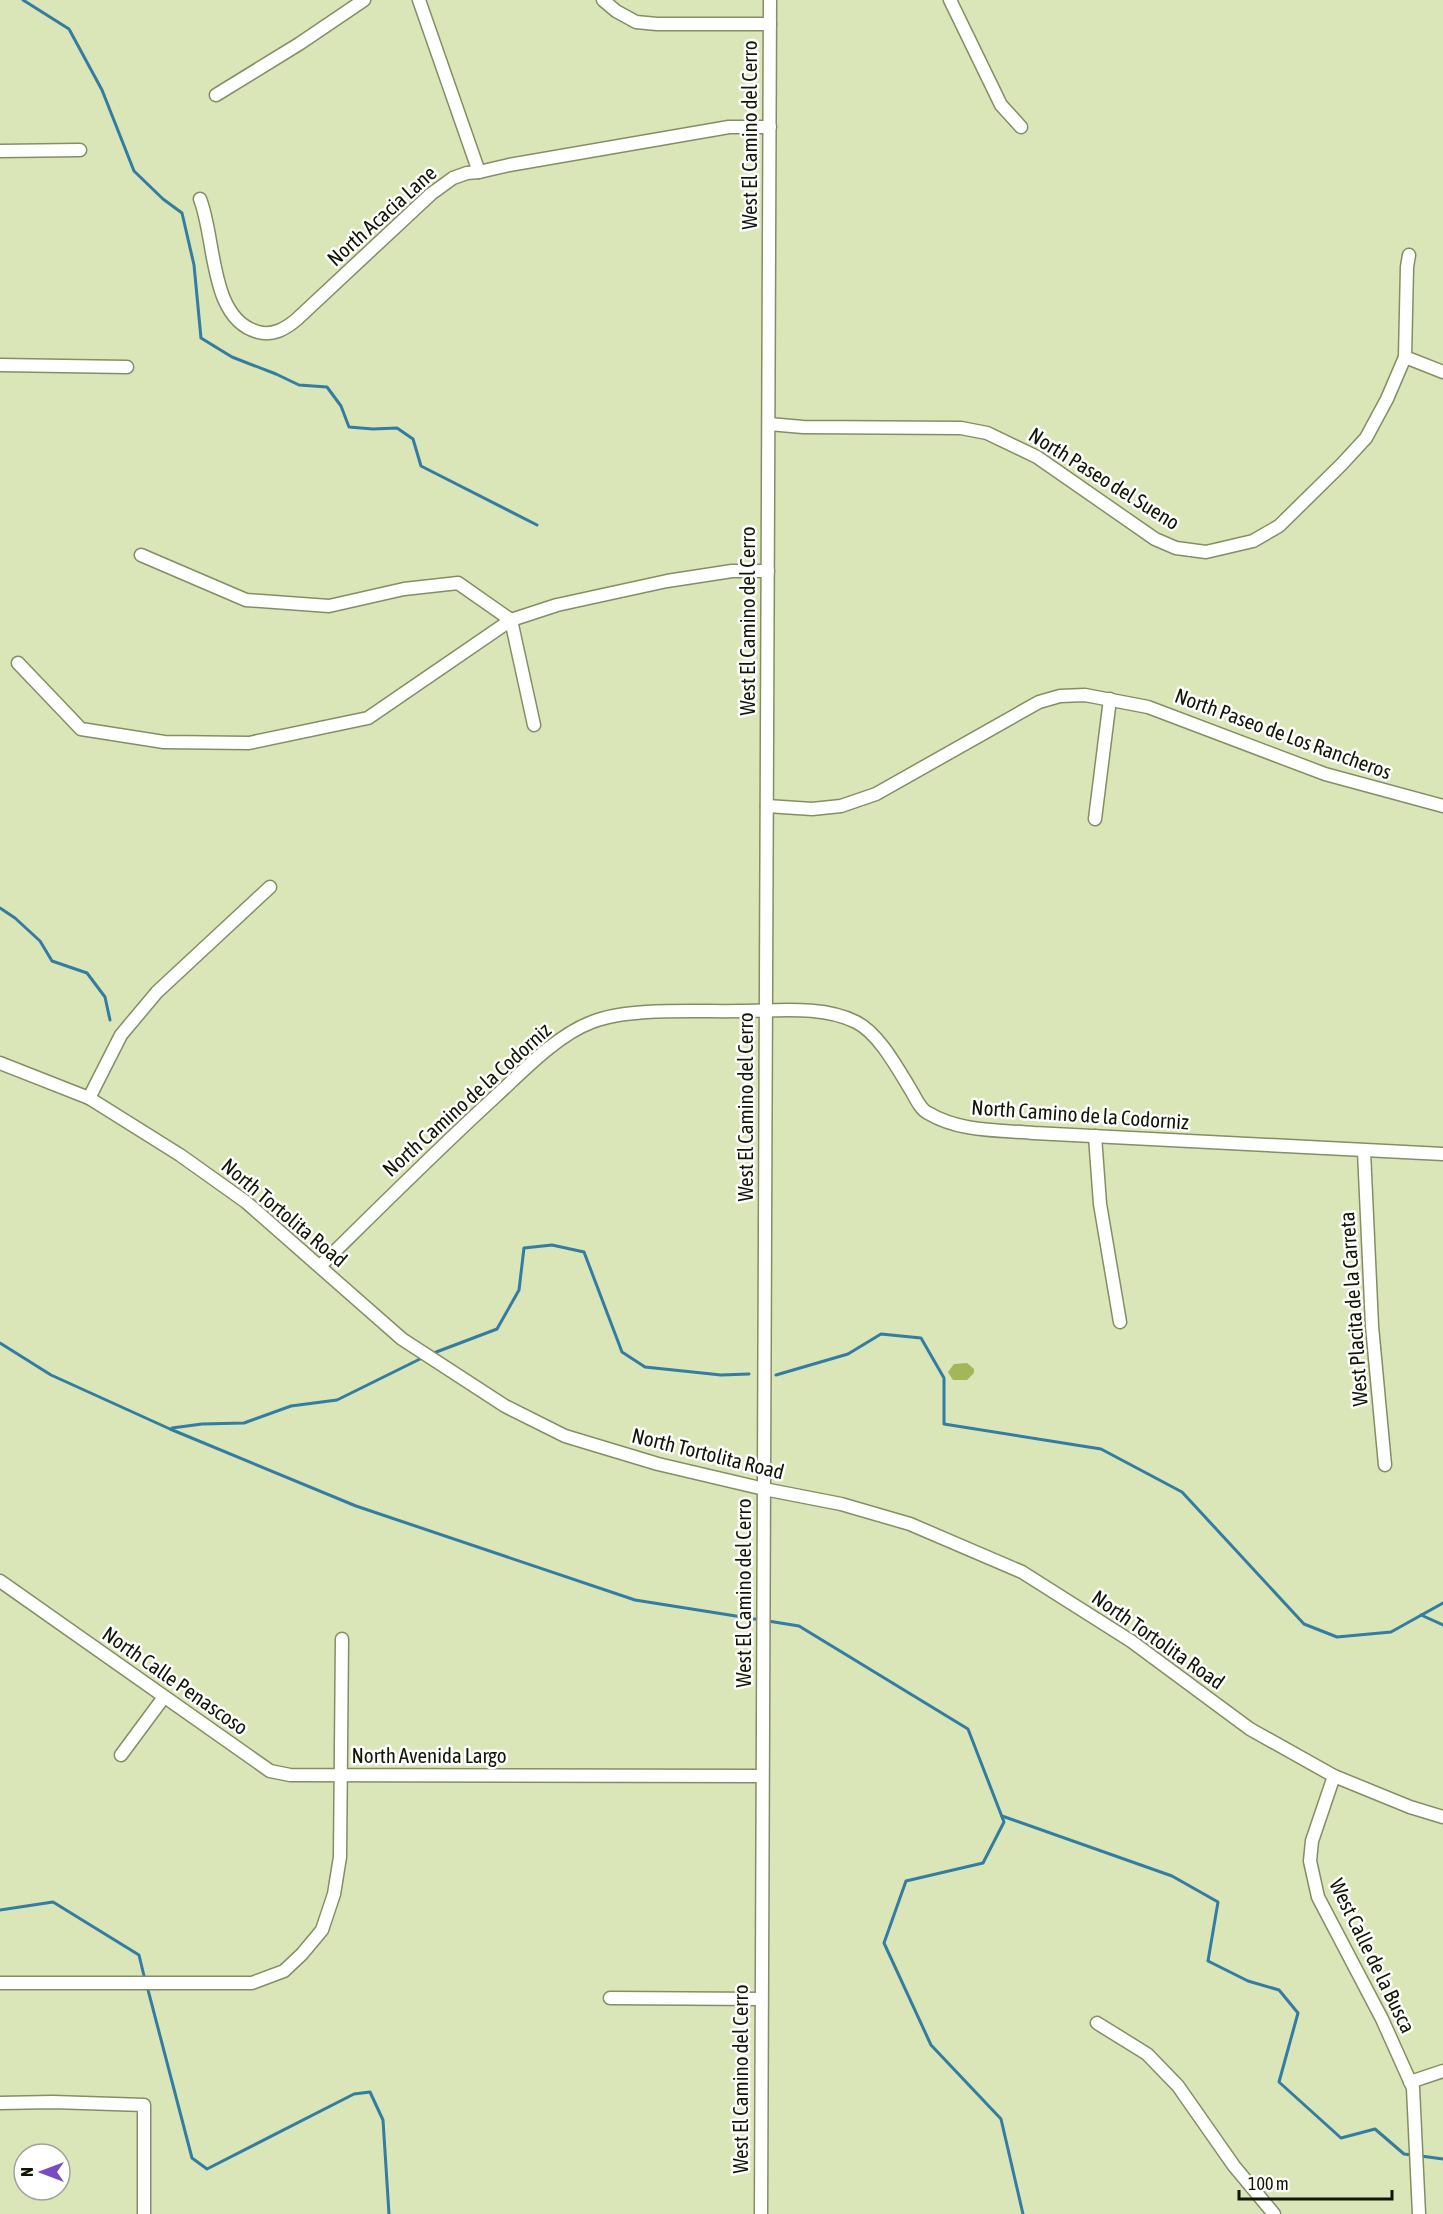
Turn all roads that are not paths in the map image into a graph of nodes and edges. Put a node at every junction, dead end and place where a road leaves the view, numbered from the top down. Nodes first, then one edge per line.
1 (364, 0) edge
2 (419, 0) edge
3 (603, 0) edge
4 (771, 0) edge
5 (950, 0) edge
6 (770, 24) junction
7 (216, 95) dead end
8 (770, 127) junction
9 (1021, 127) dead end
10 (80, 150) dead end
11 (0, 151) edge
12 (478, 172) junction
13 (200, 199) dead end
14 (1409, 255) dead end
15 (1405, 357) junction
16 (0, 365) edge
17 (127, 368) dead end
18 (1443, 372) edge
19 (768, 424) junction
20 (141, 555) dead end
21 (768, 571) junction
22 (511, 620) junction
23 (18, 663) dead end
24 (1110, 699) junction
25 (534, 725) dead end
26 (767, 806) junction
27 (1443, 806) edge
28 (1095, 819) dead end
29 (270, 887) dead end
30 (766, 1011) junction
31 (0, 1064) edge
32 (89, 1098) junction
33 (1095, 1136) junction
34 (1364, 1151) junction
35 (1443, 1154) edge
36 (320, 1266) junction
37 (1120, 1322) dead end
38 (1385, 1465) dead end
39 (764, 1490) junction
40 (0, 1581) edge
41 (342, 1639) dead end
42 (164, 1697) junction
43 (121, 1755) dead end
44 (342, 1774) junction
45 (762, 1776) junction
46 (1334, 1776) junction
47 (1443, 1817) edge
48 (0, 1983) edge
49 (610, 1998) dead end
50 (761, 1999) junction
51 (1097, 2023) dead end
52 (1443, 2070) edge
53 (1410, 2082) junction
54 (0, 2103) edge
55 (144, 2214) edge
56 (761, 2214) edge
57 (1274, 2214) edge
58 (1419, 2214) edge

1 - 7 street
2 - 12 street
3 - 6 street
4 - 6 street, West El Camino del Cerro
5 - 9 street
6 - 8 street, West El Camino del Cerro
8 - 12 street, North Acacia Lane
8 - 19 street, West El Camino del Cerro
10 - 11 street
12 - 13 street, North Acacia Lane
14 - 15 street, North Paseo del Sueno
15 - 18 street
15 - 19 street, North Paseo del Sueno
16 - 17 street
19 - 21 street, West El Camino del Cerro
20 - 22 street
21 - 22 street
21 - 26 street, West El Camino del Cerro
22 - 23 street
22 - 25 street
24 - 26 street, North Paseo de Los Rancheros
24 - 27 street, North Paseo de Los Rancheros
24 - 28 street
26 - 30 street, West El Camino del Cerro
29 - 32 street
30 - 33 street, North Camino de la Codorniz
30 - 36 street, North Camino de la Codorniz
30 - 39 street, West El Camino del Cerro
31 - 32 street, North Tortolita Road
32 - 36 street, North Tortolita Road
33 - 34 street, North Camino de la Codorniz
33 - 37 street
34 - 35 street, North Camino de la Codorniz
34 - 38 street, West Placita de la Carreta
36 - 39 street, North Tortolita Road
39 - 45 street, West El Camino del Cerro
39 - 46 street, North Tortolita Road
40 - 42 street, North Calle Penascoso
41 - 44 street
42 - 43 street
42 - 44 street, North Calle Penascoso
44 - 45 street, North Avenida Largo
44 - 48 street, North Avenida Largo
45 - 50 street, West El Camino del Cerro
46 - 47 street, North Tortolita Road
46 - 53 street, West Calle de la Busca
49 - 50 street
50 - 56 street, West El Camino del Cerro
51 - 57 street
52 - 53 street
53 - 58 street, West Calle de la Busca
54 - 55 street

